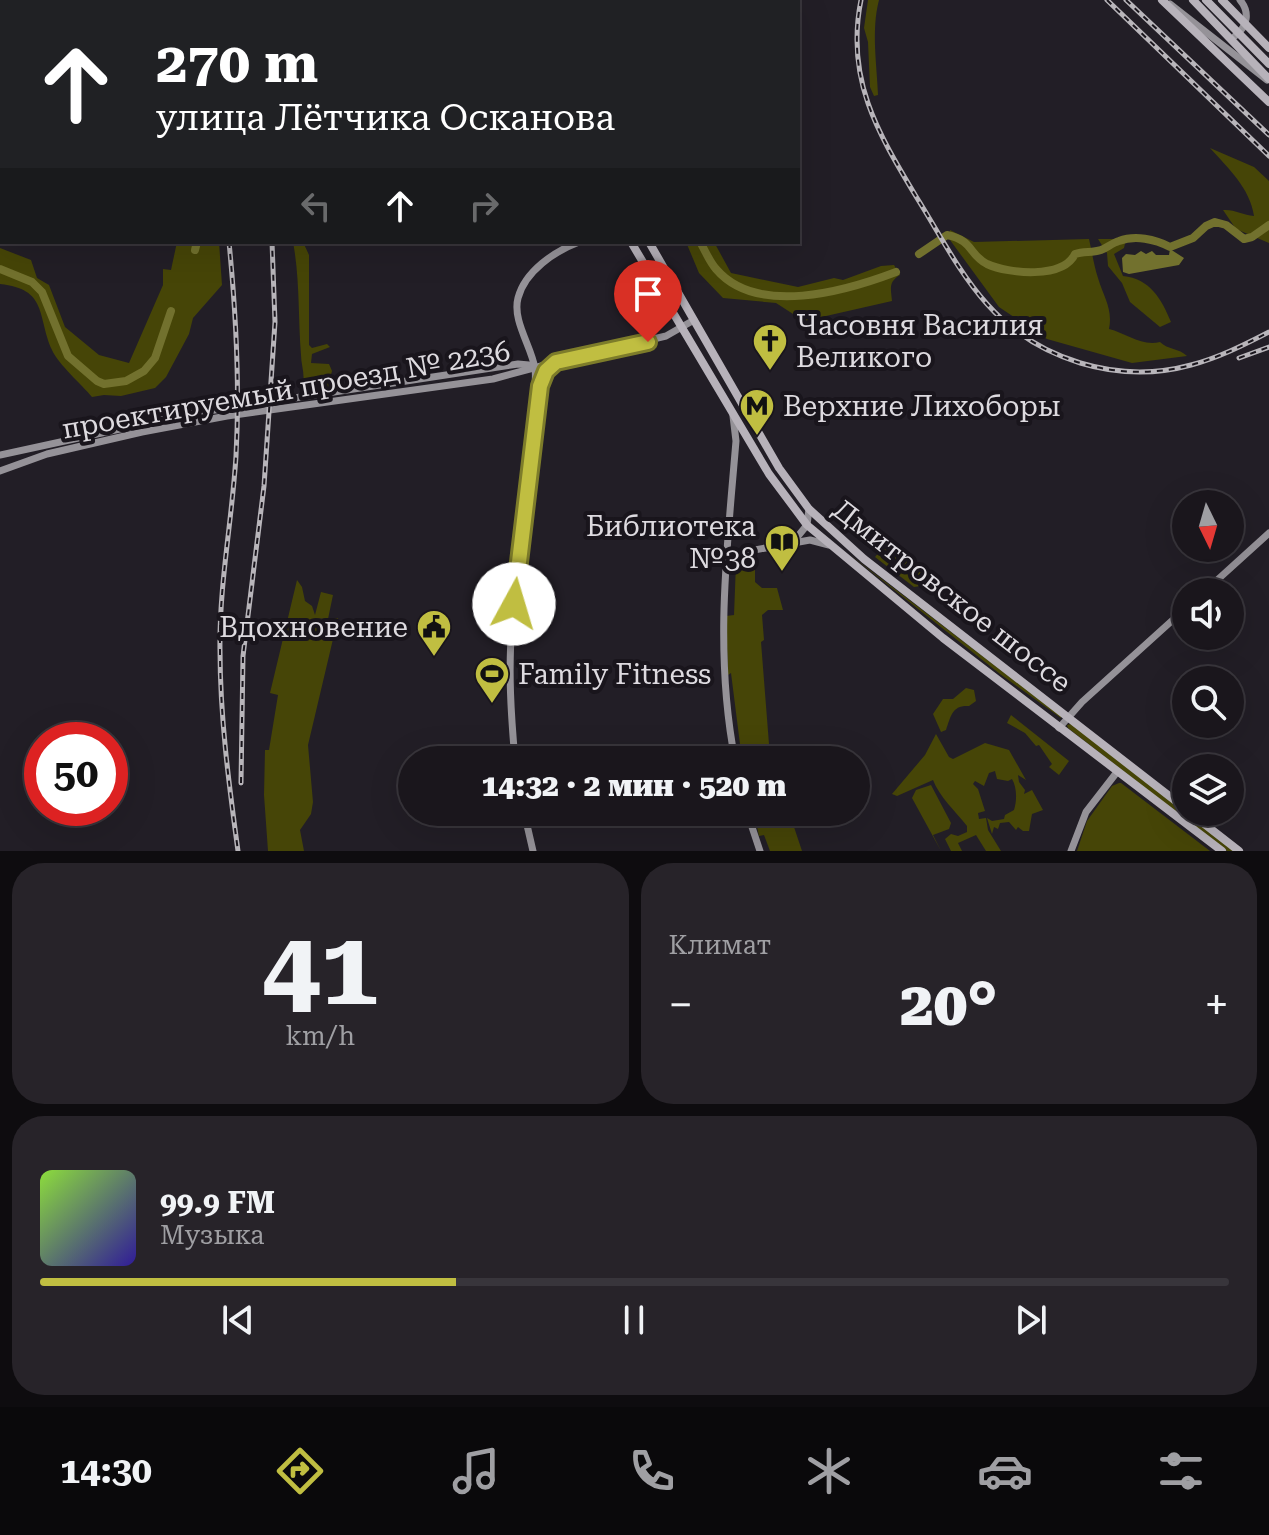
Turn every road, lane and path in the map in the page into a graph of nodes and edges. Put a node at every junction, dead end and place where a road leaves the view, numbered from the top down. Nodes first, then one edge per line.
1 (1163, 0) edge
2 (1193, 0) edge
3 (1206, 0) edge
4 (1222, 0) edge
5 (1240, 0) edge
6 (1210, 35) junction
7 (1269, 48) edge
8 (1269, 64) edge
9 (1269, 80) edge
10 (1269, 102) edge
11 (575, 244) edge
12 (632, 244) edge
13 (650, 244) edge
14 (694, 320) junction
15 (683, 328) junction
16 (530, 354) junction
17 (556, 362) junction
18 (518, 364) junction
19 (535, 369) junction
20 (516, 374) junction
21 (538, 387) junction
22 (732, 410) junction
23 (0, 455) edge
24 (0, 471) edge
25 (809, 509) junction
26 (807, 525) junction
27 (1269, 533) edge
28 (788, 544) junction
29 (829, 545) junction
30 (727, 555) junction
31 (1219, 578) edge
32 (1172, 621) edge
33 (1068, 716) junction
34 (1059, 728) junction
35 (514, 746) edge
36 (733, 746) edge
37 (1117, 772) junction
38 (1172, 798) edge
39 (527, 826) edge
40 (752, 826) edge
41 (1207, 826) edge
42 (533, 851) edge
43 (760, 851) edge
44 (1071, 851) edge
45 (1222, 851) edge
46 (1239, 851) edge

1 - 6 main road
1 - 10 main road
2 - 9 main road
3 - 8 main road
4 - 7 main road
5 - 6 main road
6 - 9 main road
11 - 16 main road
12 - 15 main road, Дмитровское шоссе
13 - 14 main road, Дмитровское шоссе
14 - 15 main road, проектируемый проезд № 2236
14 - 25 main road, Дмитровское шоссе
15 - 17 main road, проектируемый проезд № 2236
15 - 22 main road, Дмитровское шоссе
16 - 18 main road
16 - 19 main road
17 - 19 main road, проектируемый проезд № 2236
17 - 21 main road
18 - 19 main road, проектируемый проезд № 2236
18 - 23 main road, проектируемый проезд № 2236
19 - 20 main road, проектируемый проезд № 2236
19 - 21 main road
20 - 21 main road
20 - 24 main road, проектируемый проезд № 2236
21 - 35 main road
22 - 26 main road, Дмитровское шоссе
22 - 30 main road
25 - 26 main road, Дмитровское шоссе
25 - 33 main road, Дмитровское шоссе
26 - 28 main road
26 - 29 main road, Дмитровское шоссе
27 - 31 main road
28 - 29 main road
28 - 30 main road
29 - 34 main road, Дмитровское шоссе
30 - 36 main road
32 - 33 main road
33 - 34 main road, Дмитровское шоссе
33 - 38 main road, Дмитровское шоссе
34 - 37 main road, Дмитровское шоссе
37 - 44 main road
37 - 45 main road, Дмитровское шоссе
39 - 42 main road
40 - 43 main road
41 - 46 main road, Дмитровское шоссе

